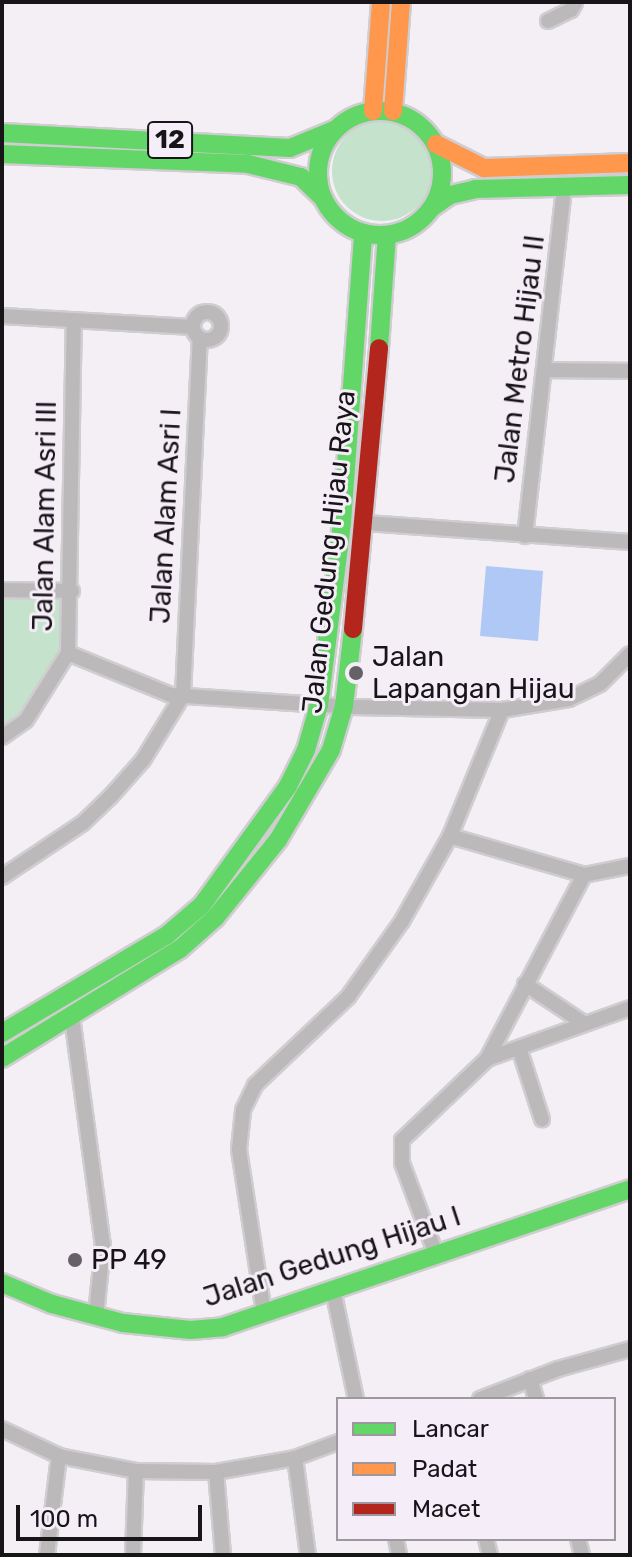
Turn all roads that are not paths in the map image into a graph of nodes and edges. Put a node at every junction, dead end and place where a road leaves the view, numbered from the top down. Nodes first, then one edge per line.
1 (381, 2) edge
2 (401, 2) edge
3 (575, 2) edge
4 (590, 2) edge
5 (548, 21) dead end
6 (375, 75) junction
7 (395, 78) junction
8 (373, 111) junction
9 (393, 111) junction
10 (334, 130) junction
11 (2, 133) edge
12 (436, 144) junction
13 (2, 154) edge
14 (630, 163) edge
15 (630, 185) edge
16 (564, 188) junction
17 (323, 198) junction
18 (433, 207) junction
19 (363, 233) junction
20 (387, 235) junction
21 (363, 264) junction
22 (384, 264) junction
23 (2, 316) edge
24 (74, 320) junction
25 (547, 370) junction
26 (630, 371) edge
27 (366, 523) junction
28 (525, 536) junction
29 (630, 542) edge
30 (2, 590) edge
31 (72, 591) junction
32 (68, 653) junction
33 (630, 654) edge
34 (183, 695) junction
35 (319, 705) junction
36 (344, 706) junction
37 (502, 710) junction
38 (5, 732) edge
39 (450, 836) junction
40 (630, 866) edge
41 (584, 875) junction
42 (2, 877) edge
43 (525, 984) junction
44 (630, 1008) edge
45 (72, 1017) junction
46 (582, 1022) junction
47 (2, 1033) edge
48 (519, 1048) junction
49 (2, 1058) edge
50 (487, 1059) junction
51 (542, 1119) dead end
52 (630, 1189) edge
53 (436, 1254) junction
54 (2, 1283) edge
55 (333, 1290) junction
56 (264, 1313) junction
57 (96, 1315) junction
58 (630, 1349) edge
59 (530, 1379) junction
60 (356, 1397) edge
61 (485, 1397) edge
62 (535, 1397) edge
63 (2, 1429) edge
64 (336, 1443) edge
65 (59, 1456) junction
66 (295, 1458) junction
67 (136, 1471) junction
68 (216, 1472) junction
69 (47, 1555) edge
70 (133, 1555) edge
71 (223, 1555) edge
72 (308, 1555) edge

1 - 6 main road
2 - 7 main road
3 - 4 street
3 - 5 street
6 - 7 main road
6 - 8 main road
7 - 9 main road
8 - 9 main road, 12
8 - 10 main road, 12
9 - 12 main road
10 - 11 main road, 12
10 - 17 main road
12 - 14 main road
12 - 18 main road
13 - 17 main road, 12
15 - 16 main road
16 - 18 main road
16 - 25 street, Jalan Metro Hijau II
17 - 19 main road, 12
18 - 20 main road
19 - 20 main road
19 - 21 main road, Jalan Gedung Hijau Raya
20 - 22 main road, Jalan Gedung Hijau Raya
21 - 22 main road
21 - 35 main road, Jalan Gedung Hijau Raya
22 - 27 main road, Jalan Gedung Hijau Raya
23 - 24 street, Jalan Alam Asri I
24 - 31 street, Jalan Alam Asri III
24 - 34 street, Jalan Alam Asri I
25 - 26 street
25 - 28 street, Jalan Metro Hijau II
27 - 28 street
27 - 36 main road, Jalan Gedung Hijau Raya
28 - 29 street
30 - 31 street
31 - 32 street, Jalan Alam Asri III
32 - 34 street
32 - 38 street, Jalan Alam Asri III
33 - 37 street
34 - 35 street
34 - 42 street
35 - 36 street
35 - 47 main road, Jalan Gedung Hijau Raya
36 - 37 street
36 - 45 main road, Jalan Gedung Hijau Raya
37 - 39 street
39 - 41 street
39 - 56 street
40 - 41 street
41 - 43 street
43 - 46 street
43 - 50 street
44 - 46 street
45 - 49 main road, Jalan Gedung Hijau Raya
45 - 57 street
46 - 48 street
48 - 50 street
48 - 51 street
50 - 53 street
52 - 53 main road, Jalan Gedung Hijau I
53 - 55 main road, Jalan Gedung Hijau I
54 - 57 main road, Jalan Gedung Hijau I
55 - 56 main road, Jalan Gedung Hijau I
55 - 60 street
56 - 57 main road, Jalan Gedung Hijau I
58 - 59 street
59 - 61 street
59 - 62 street
63 - 65 street
64 - 66 street
65 - 67 street
65 - 69 street
66 - 68 street
66 - 72 street
67 - 68 street
67 - 70 street
68 - 71 street

